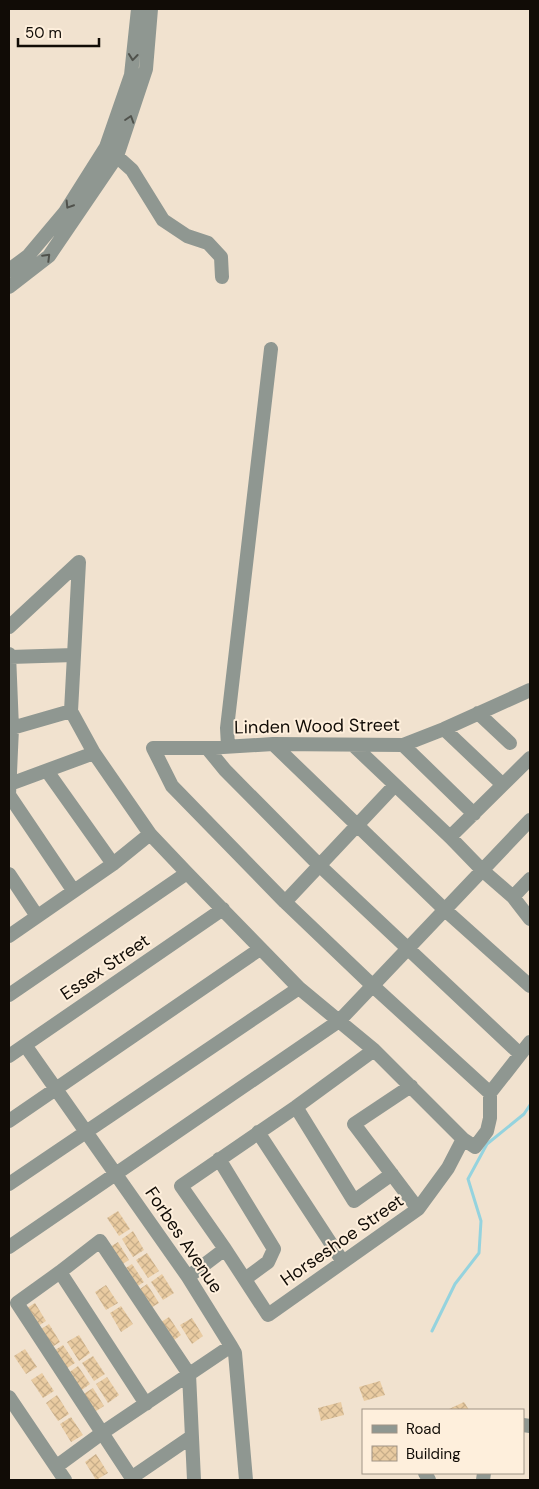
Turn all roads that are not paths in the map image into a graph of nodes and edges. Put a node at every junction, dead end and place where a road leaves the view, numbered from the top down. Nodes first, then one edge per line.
1 (138, 9) edge
2 (151, 9) edge
3 (106, 147) junction
4 (117, 156) junction
5 (9, 270) edge
6 (222, 277) dead end
7 (9, 287) edge
8 (271, 349) dead end
9 (9, 627) edge
10 (74, 654) junction
11 (9, 655) edge
12 (530, 690) edge
13 (71, 711) junction
14 (478, 713) junction
15 (12, 728) junction
16 (444, 729) junction
17 (510, 743) dead end
18 (273, 744) junction
19 (353, 745) junction
20 (402, 745) junction
21 (228, 746) junction
22 (207, 748) junction
23 (94, 753) junction
24 (530, 758) edge
25 (48, 771) junction
26 (502, 784) junction
27 (395, 785) junction
28 (9, 791) edge
29 (474, 814) junction
30 (530, 820) edge
31 (356, 825) junction
32 (150, 834) junction
33 (450, 837) junction
34 (113, 864) junction
35 (319, 865) junction
36 (482, 870) junction
37 (187, 873) junction
38 (9, 874) edge
39 (530, 879) edge
40 (73, 890) junction
41 (513, 897) junction
42 (285, 902) junction
43 (223, 909) junction
44 (444, 909) junction
45 (37, 916) junction
46 (530, 919) edge
47 (9, 936) edge
48 (408, 947) junction
49 (260, 949) junction
50 (373, 986) junction
51 (530, 986) edge
52 (299, 988) junction
53 (9, 996) edge
54 (339, 1021) junction
55 (530, 1042) edge
56 (25, 1045) junction
57 (374, 1050) junction
58 (520, 1054) junction
59 (9, 1056) edge
60 (411, 1086) junction
61 (55, 1088) junction
62 (490, 1093) junction
63 (296, 1107) junction
64 (9, 1121) edge
65 (87, 1132) junction
66 (258, 1132) junction
67 (463, 1139) junction
68 (219, 1159) junction
69 (115, 1172) junction
70 (392, 1174) junction
71 (9, 1184) edge
72 (418, 1210) junction
73 (9, 1246) edge
74 (225, 1249) junction
75 (343, 1262) junction
76 (60, 1272) junction
77 (188, 1277) junction
78 (245, 1279) junction
79 (231, 1346) junction
80 (189, 1374) junction
81 (9, 1397) edge
82 (146, 1404) junction
83 (102, 1433) junction
84 (191, 1438) junction
85 (57, 1466) junction
86 (132, 1479) edge
87 (66, 1480) edge
88 (194, 1480) edge
89 (246, 1480) edge

1 -> 3 street
4 -> 2 street
3 - 4 street
3 -> 5 street
4 - 6 street
7 -> 4 street
8 - 21 street
9 - 10 street
10 - 11 street
10 - 13 street
11 - 15 street
12 - 14 street, Linden Wood Street
13 - 15 street
13 - 23 street
14 - 16 street, Linden Wood Street
14 - 17 street
15 - 28 street
16 - 20 street, Linden Wood Street
16 - 26 street
18 - 19 street, Linden Wood Street
18 - 21 street, Linden Wood Street
18 - 31 street
19 - 20 street, Linden Wood Street
19 - 27 street
20 - 29 street
21 - 22 street, Linden Wood Street
22 - 35 street
22 - 42 street, Linden Wood Street
23 - 25 street
23 - 32 street
24 - 26 street
25 - 28 street
25 - 34 street
26 - 29 street
27 - 31 street
27 - 33 street
28 - 40 street
29 - 33 street
30 - 36 street
31 - 35 street
31 - 44 street
32 - 34 street
32 - 37 street
33 - 36 street
34 - 40 street
35 - 42 street
35 - 48 street
36 - 41 street
36 - 44 street
37 - 43 street
37 - 53 street
38 - 45 street
39 - 41 street
40 - 45 street
41 - 46 street
42 - 50 street
43 - 49 street
43 - 56 street, Essex Street
44 - 48 street
44 - 51 street
45 - 47 street
48 - 50 street
48 - 58 street
49 - 52 street
49 - 61 street
50 - 54 street
50 - 62 street
52 - 54 street
52 - 65 street
54 - 57 street
54 - 69 street
55 - 58 street
56 - 59 street, Essex Street
56 - 61 street, Forbes Avenue
57 - 60 street
57 - 63 street
58 - 62 street
60 - 67 street
60 - 70 street
61 - 64 street
61 - 65 street, Forbes Avenue
62 - 67 street
63 - 66 street
63 - 70 street
65 - 69 street, Forbes Avenue
65 - 71 street
66 - 68 street
66 - 75 street
67 - 72 street, Horseshoe Street
68 - 74 street
68 - 78 street
69 - 73 street
69 - 77 street, Forbes Avenue
70 - 72 street
72 - 75 street, Horseshoe Street
74 - 77 street
74 - 78 street
75 - 78 street, Horseshoe Street
76 - 80 street
76 - 82 street
76 - 83 street
77 - 79 street, Forbes Avenue
79 - 80 street
79 - 89 street, Forbes Avenue
80 - 82 street
80 - 84 street
81 - 85 street
82 - 83 street
83 - 85 street
83 - 86 street
84 - 86 street
84 - 88 street
85 - 87 street

